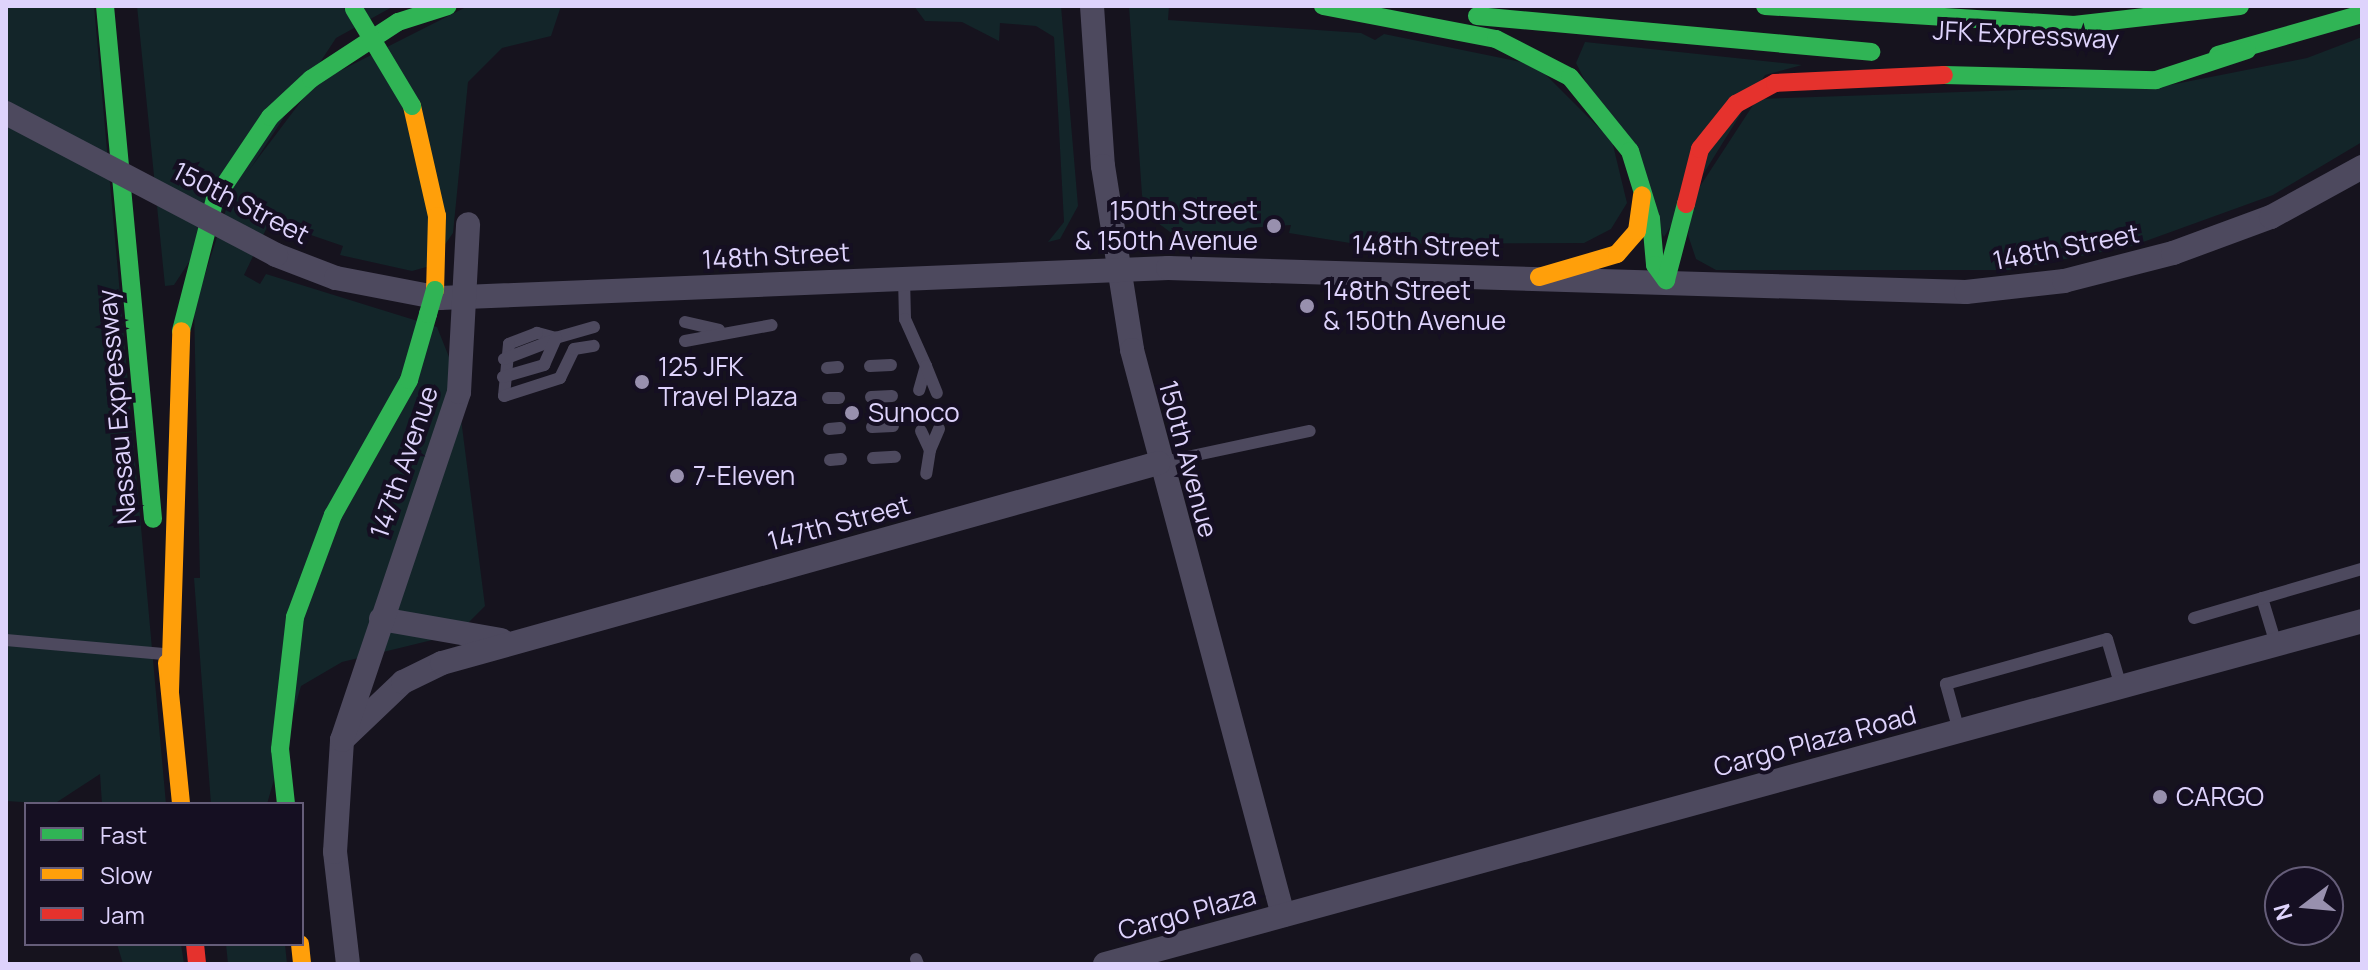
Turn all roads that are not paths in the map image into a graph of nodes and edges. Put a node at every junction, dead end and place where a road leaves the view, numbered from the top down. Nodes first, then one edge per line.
1 (105, 6) edge
2 (123, 6) edge
3 (352, 6) edge
4 (448, 6) edge
5 (1092, 6) edge
6 (1323, 6) edge
7 (1348, 6) edge
8 (1765, 6) edge
9 (2213, 6) edge
10 (2240, 6) edge
11 (2362, 14) edge
12 (2184, 17) junction
13 (2247, 50) junction
14 (6, 113) edge
15 (2359, 170) edge
16 (1641, 181) junction
17 (468, 224) dead end
18 (1118, 269) junction
19 (1539, 277) junction
20 (904, 278) junction
21 (1666, 280) junction
22 (132, 295) junction
23 (465, 298) junction
24 (685, 322) dead end
25 (772, 325) dead end
26 (594, 327) dead end
27 (719, 330) junction
28 (556, 338) junction
29 (685, 341) dead end
30 (594, 346) dead end
31 (891, 365) dead end
32 (870, 366) dead end
33 (926, 366) junction
34 (503, 377) junction
35 (919, 390) dead end
36 (937, 393) dead end
37 (892, 396) dead end
38 (871, 397) dead end
39 (893, 426) dead end
40 (872, 427) dead end
41 (939, 429) dead end
42 (921, 431) dead end
43 (1310, 431) dead end
44 (930, 450) junction
45 (895, 457) dead end
46 (873, 458) dead end
47 (1159, 463) junction
48 (926, 474) dead end
49 (2362, 569) edge
50 (2262, 598) junction
51 (2194, 618) dead end
52 (381, 619) junction
53 (2362, 621) edge
54 (6, 640) edge
55 (513, 641) junction
56 (2276, 644) junction
57 (166, 655) junction
58 (2121, 687) junction
59 (170, 691) junction
60 (1959, 731) junction
61 (342, 740) junction
62 (181, 802) edge
63 (286, 802) edge
64 (1283, 915) junction
65 (348, 964) edge
66 (1105, 964) edge

1 - 22 highway, Nassau Expressway
2 - 22 highway
3 - 63 highway, bridge
4 - 59 highway
5 - 18 street, 150th Avenue
6 - 16 highway
7 - 13 highway, JFK Expressway
8 - 12 highway, JFK Expressway
9 - 12 highway
10 - 12 highway, JFK Expressway
11 - 13 highway, JFK Expressway
13 - 21 highway
14 - 23 street, 150th Street, bridge
15 - 21 street, 148th Street
16 - 19 highway
16 - 21 highway
17 - 23 street, 147th Avenue
18 - 19 street, 148th Street
18 - 20 street, 148th Street
18 - 47 street, 150th Avenue
19 - 21 street, 148th Street
20 - 23 street, 148th Street
20 - 33 lane
22 - 57 highway, Nassau Expressway
23 - 52 street, 147th Avenue
24 - 27 lane
25 - 27 lane
26 - 28 lane
27 - 29 lane
28 - 34 lane
28 - 34 lane
30 - 34 lane
31 - 32 lane
33 - 35 lane
33 - 36 lane
37 - 38 lane
39 - 40 lane
41 - 44 lane
42 - 44 lane
43 - 47 lane, 147th Street
44 - 48 lane
45 - 46 lane
47 - 55 street, 147th Street
47 - 64 street, 150th Avenue
49 - 50 lane
50 - 51 lane
50 - 56 lane
52 - 55 street, 147th Street
52 - 61 street, 147th Avenue
53 - 56 street, Cargo Plaza Road
54 - 57 lane
55 - 61 street
56 - 58 street, Cargo Plaza Road
57 - 59 highway, Nassau Expressway
58 - 60 street, Cargo Plaza Road
58 - 60 lane
59 - 62 highway, Nassau Expressway
60 - 64 street, Cargo Plaza Road
61 - 65 street, 147th Avenue
64 - 66 street, Cargo Plaza

